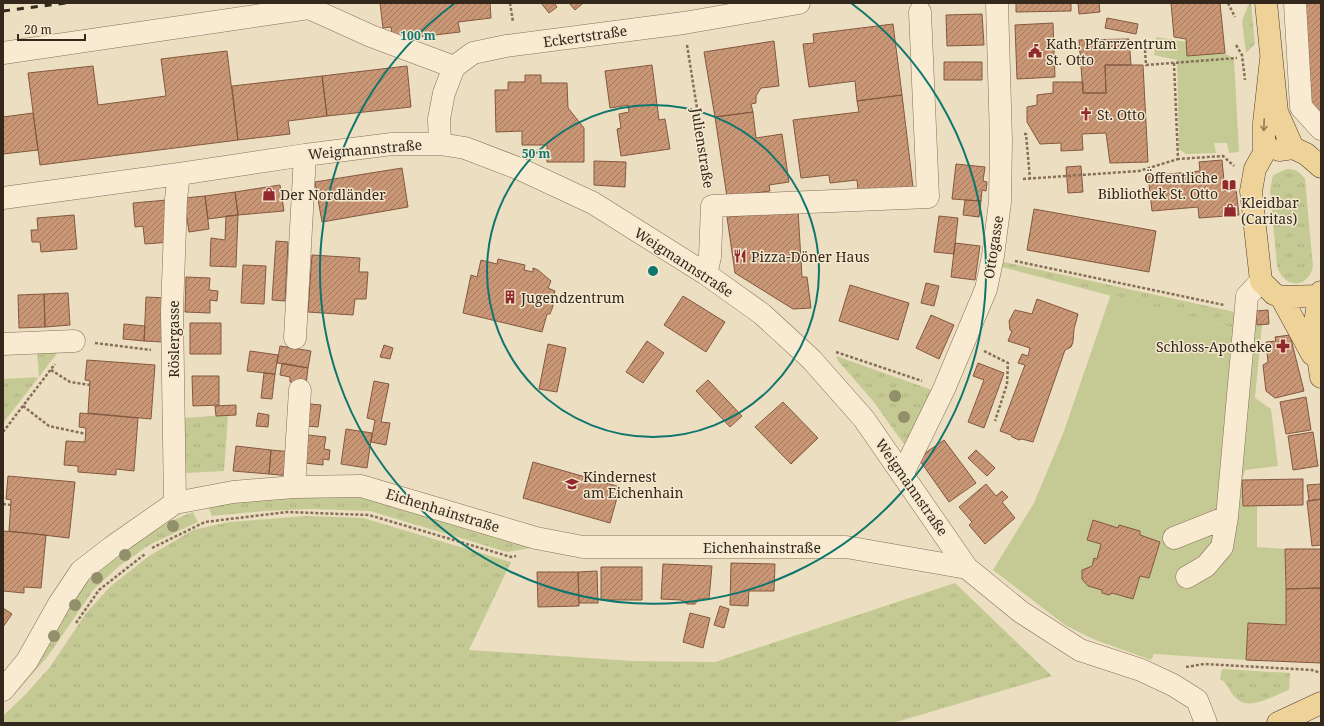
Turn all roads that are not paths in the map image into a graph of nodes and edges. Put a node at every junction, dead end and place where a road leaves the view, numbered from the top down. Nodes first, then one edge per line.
1 (799, 3) edge
2 (997, 3) edge
3 (1266, 3) edge
4 (1295, 3) edge
5 (920, 12) dead end
6 (3, 53) edge
7 (1271, 58) junction
8 (454, 68) junction
9 (1321, 129) edge
10 (440, 144) junction
11 (1293, 148) junction
12 (305, 155) junction
13 (1260, 161) junction
14 (1321, 167) edge
15 (179, 174) junction
16 (3, 198) edge
17 (706, 274) junction
18 (1261, 281) junction
19 (1320, 294) edge
20 (1282, 297) junction
21 (295, 338) dead end
22 (74, 341) road end
23 (3, 344) edge
24 (1320, 372) edge
25 (300, 390) dead end
26 (903, 473) junction
27 (294, 487) junction
28 (175, 503) junction
29 (1227, 517) junction
30 (1174, 538) dead end
31 (967, 568) junction
32 (1187, 577) dead end
33 (3, 690) edge
34 (1321, 703) edge
35 (1206, 723) edge
36 (1278, 723) edge

1 - 8 street, Eckertstraße
2 - 26 street, Ottogasse
3 - 7 main road
4 - 9 street
5 - 17 street, Julienstraße
6 - 8 street
7 - 11 main road
7 -> 13 main road
8 - 10 street, Eckertstraße
10 - 12 street, Weigmannstraße
10 - 17 street, Weigmannstraße
11 - 13 main road
11 - 14 main road
12 - 15 street, Weigmannstraße
12 - 21 street
13 - 18 main road
15 - 16 street, Weigmannstraße
15 - 28 street, Röslergasse
17 - 26 street, Weigmannstraße
18 - 20 main road
18 - 29 street
19 - 20 main road
19 - 24 main road
20 - 24 main road
22 - 23 street
25 - 27 street
26 - 31 street, Weigmannstraße
27 - 28 street, Eichenhainstraße
27 - 31 street, Eichenhainstraße
28 - 33 street, Eichenhainstraße
29 - 30 street
29 - 32 street
31 - 35 street, Weigmannstraße
34 - 36 main road

